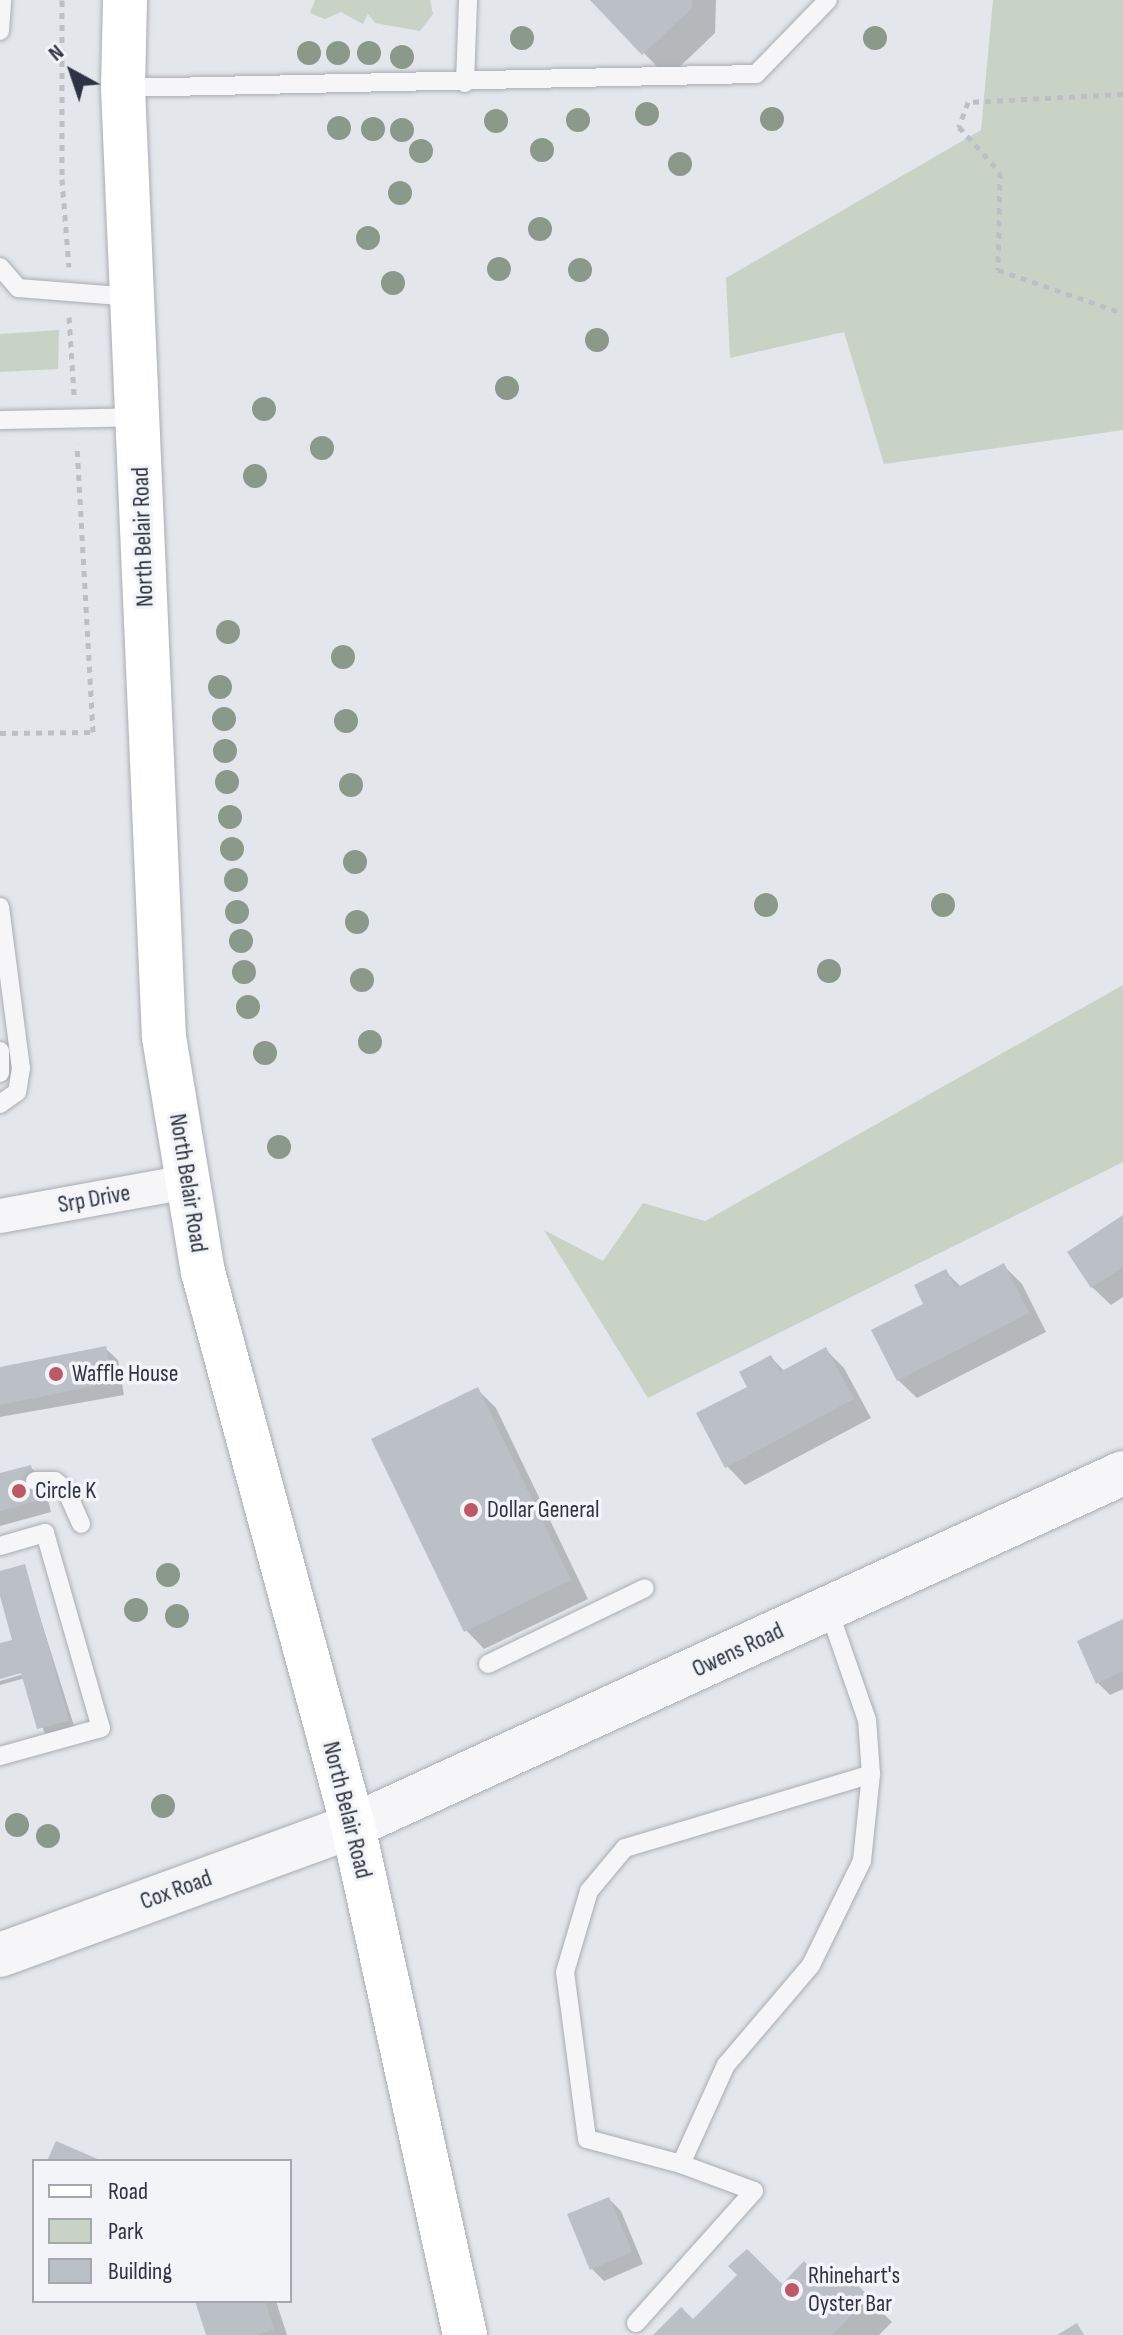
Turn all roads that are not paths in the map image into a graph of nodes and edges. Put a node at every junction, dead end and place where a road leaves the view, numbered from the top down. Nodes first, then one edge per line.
1 (2, 0) edge
2 (125, 0) edge
3 (468, 0) edge
4 (828, 0) edge
5 (0, 31) edge
6 (465, 83) junction
7 (123, 88) junction
8 (0, 267) edge
9 (133, 297) junction
10 (138, 417) junction
11 (0, 420) edge
12 (0, 907) edge
13 (0, 1051) edge
14 (0, 1073) edge
15 (0, 1104) edge
16 (188, 1182) junction
17 (0, 1216) edge
18 (1123, 1473) edge
19 (35, 1481) dead end
20 (81, 1524) dead end
21 (0, 1546) edge
22 (645, 1588) dead end
23 (828, 1608) junction
24 (488, 1664) dead end
25 (0, 1755) edge
26 (871, 1774) junction
27 (353, 1826) junction
28 (0, 1955) edge
29 (681, 2164) junction
30 (636, 2323) dead end
31 (465, 2335) edge

1 - 5 lane
2 - 7 main road, North Belair Road
3 - 6 lane
4 - 6 lane
6 - 7 lane
7 - 9 main road, North Belair Road
8 - 9 lane
9 - 10 main road, North Belair Road
10 - 11 lane
10 - 16 main road, North Belair Road
12 - 15 lane
13 - 14 lane
16 - 17 street, Srp Drive
16 - 27 main road, North Belair Road
18 - 23 street, Owens Road
19 - 20 lane
21 - 25 lane
22 - 24 lane
23 - 26 lane
23 - 27 street, Owens Road
26 - 29 lane
26 - 29 lane
27 - 28 street, Cox Road
27 - 31 main road, North Belair Road
29 - 30 lane

